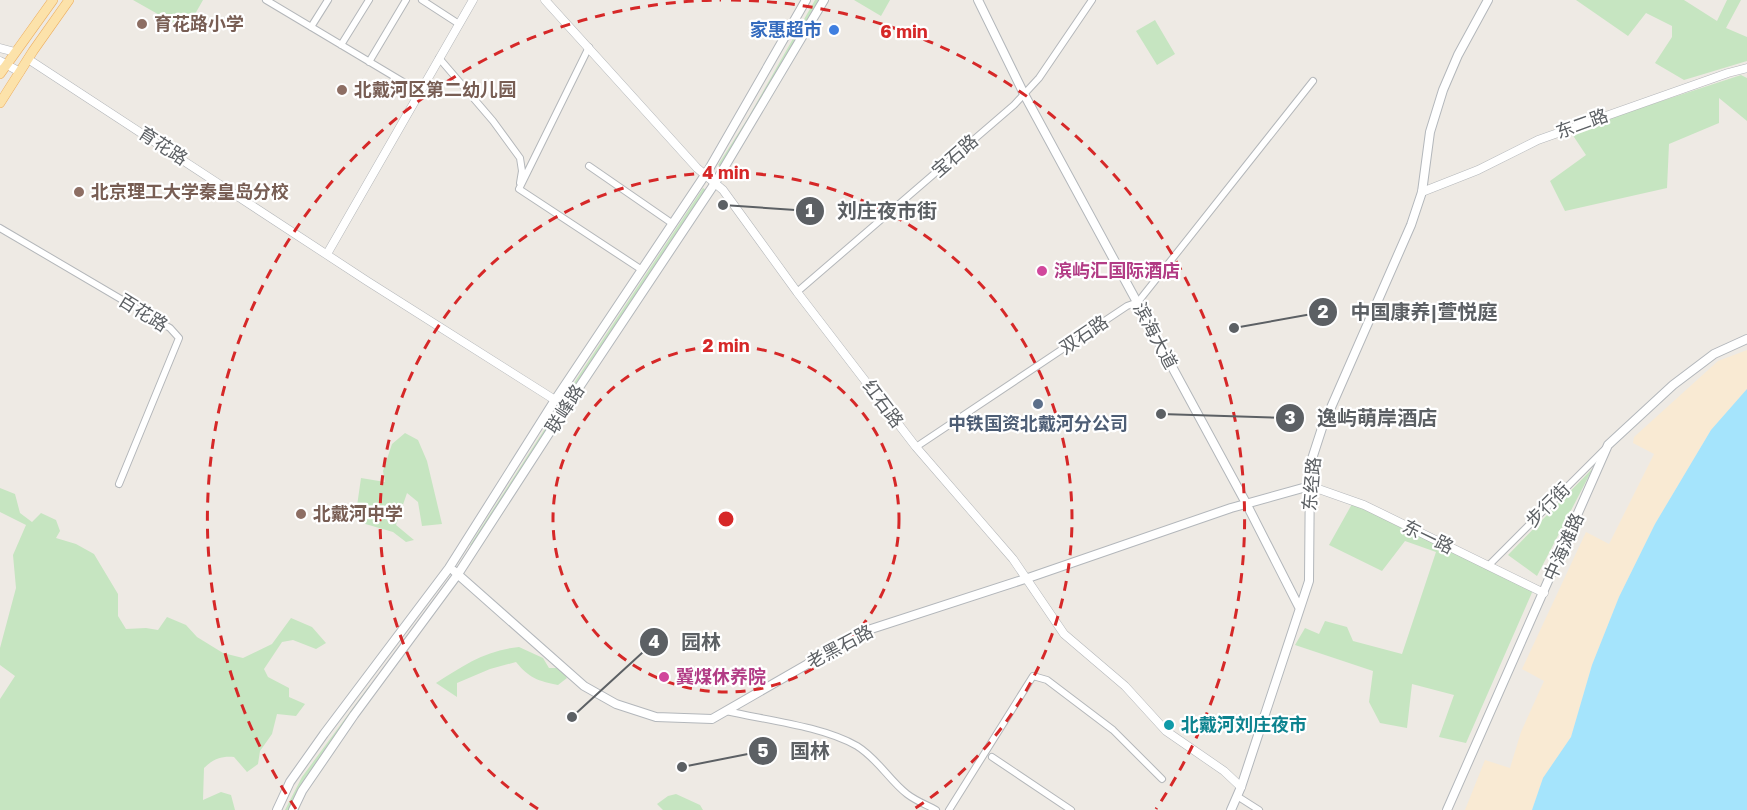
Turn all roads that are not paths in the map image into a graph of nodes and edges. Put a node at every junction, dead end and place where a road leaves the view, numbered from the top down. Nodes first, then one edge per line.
1 (53, 0) edge
2 (69, 0) edge
3 (266, 0) edge
4 (328, 0) edge
5 (369, 0) edge
6 (406, 0) edge
7 (422, 0) edge
8 (473, 0) edge
9 (545, 0) edge
10 (806, 0) edge
11 (824, 0) edge
12 (978, 0) edge
13 (1092, 0) edge
14 (1488, 0) edge
15 (459, 24) junction
16 (311, 27) junction
17 (341, 45) junction
18 (589, 47) junction
19 (0, 48) edge
20 (15, 52) junction
21 (440, 58) junction
22 (28, 59) junction
23 (3, 62) edge
24 (369, 62) junction
25 (1747, 68) edge
26 (20, 72) junction
27 (0, 74) edge
28 (1313, 81) dead end
29 (420, 92) junction
30 (1024, 94) junction
31 (0, 103) edge
32 (589, 166) dead end
33 (705, 175) junction
34 (715, 183) junction
35 (519, 189) junction
36 (1422, 192) junction
37 (673, 224) junction
38 (0, 228) edge
39 (327, 254) junction
40 (642, 270) junction
41 (797, 292) junction
42 (1137, 302) junction
43 (1747, 339) edge
44 (555, 400) junction
45 (566, 407) junction
46 (1608, 445) junction
47 (916, 447) junction
48 (119, 484) dead end
49 (1310, 486) junction
50 (1246, 503) junction
51 (1488, 566) junction
52 (449, 568) junction
53 (458, 574) junction
54 (1028, 578) junction
55 (1544, 593) junction
56 (1299, 607) junction
57 (726, 711) junction
58 (992, 757) dead end
59 (1162, 779) dead end
60 (1241, 787) junction
61 (1237, 796) junction
62 (277, 810) edge
63 (293, 810) edge
64 (936, 810) edge
65 (949, 810) edge
66 (1071, 810) edge
67 (1231, 810) edge
68 (1259, 810) edge
69 (1447, 810) edge

1 - 20 main road
2 - 22 main road
3 - 16 street
4 - 16 street
5 - 17 street
6 - 24 street
7 - 15 street
8 - 15 street
9 - 18 street, 红石路
10 - 33 main road, 联峰路
11 - 34 main road, 联峰路
12 - 30 main road, 滨海大道
13 - 30 street, 宝石路
14 - 36 main road, 东经路
15 - 21 street
16 - 17 street
17 - 24 street
18 - 33 street, 红石路
18 - 35 street
19 - 20 street
20 - 22 street
20 - 23 main road
21 - 29 street
21 - 35 street
22 - 26 main road
22 - 39 street, 育花路
23 - 26 street
23 - 27 main road
24 - 29 street
25 - 36 street, 东二路
26 - 31 main road
28 - 42 street, 双石路
29 - 39 street
30 - 41 street, 宝石路
30 - 42 main road, 滨海大道
32 - 37 street
33 - 34 street, 红石路
33 - 37 main road, 联峰路
34 - 41 street, 红石路
34 - 45 main road, 联峰路
35 - 40 street
36 - 49 main road, 东经路
37 - 40 main road, 联峰路
38 - 48 street, 百花路
39 - 44 street, 育花路
40 - 44 main road, 联峰路
41 - 47 street, 红石路
42 - 47 street, 双石路
42 - 50 main road, 滨海大道
43 - 46 main road, 中海滩路
44 - 45 street
44 - 52 main road, 联峰路
45 - 53 main road, 联峰路
46 - 51 street, 步行街
46 - 55 main road, 中海滩路
47 - 54 street, 红石路
49 - 50 main road, 老黑石路
49 - 51 street, 东一路
49 - 56 main road, 东经路
50 - 54 main road, 老黑石路
50 - 56 main road, 滨海大道
51 - 55 street, 东一路
52 - 53 main road, 老黑石路
52 - 62 main road, 联峰路
53 - 57 main road, 老黑石路
53 - 63 main road, 联峰路
54 - 57 main road, 老黑石路
54 - 60 street, 红石路
55 - 69 main road, 中海滩路
56 - 60 main road, 东经路
57 - 64 street
58 - 66 street
59 - 65 street
60 - 61 main road, 东经路
61 - 67 main road, 东经路
61 - 68 street

